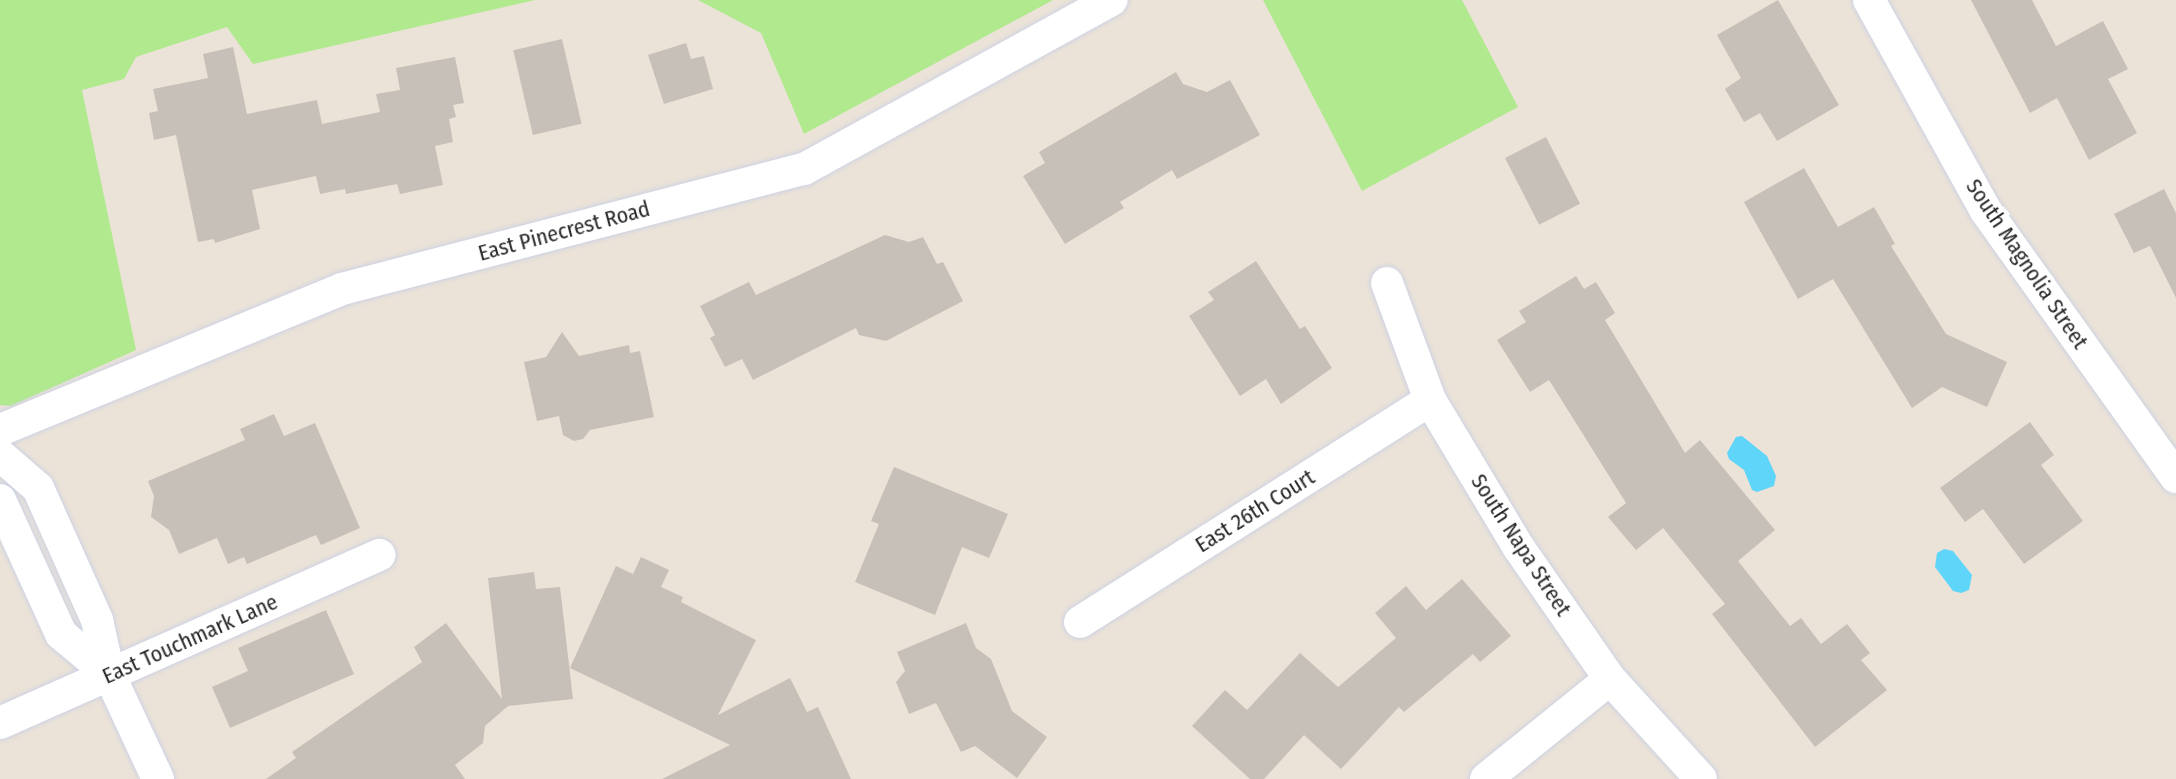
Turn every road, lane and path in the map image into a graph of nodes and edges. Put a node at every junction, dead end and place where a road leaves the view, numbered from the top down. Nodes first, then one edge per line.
1 (1112, 0) edge
2 (1869, 0) edge
3 (1387, 283) dead end
4 (1430, 400) junction
5 (0, 430) edge
6 (0, 455) edge
7 (2176, 477) edge
8 (0, 500) edge
9 (380, 555) dead end
10 (1080, 622) dead end
11 (109, 674) junction
12 (1610, 679) junction
13 (0, 723) edge
14 (158, 779) edge
15 (1486, 779) edge
16 (1701, 779) edge

1 - 5 street, East Pinecrest Road
2 - 7 street, South Magnolia Street
3 - 4 street, South Napa Street
4 - 10 street, East 26th Court
4 - 12 street, South Napa Street
6 - 11 street
8 - 11 street
9 - 11 street, East Touchmark Lane
11 - 13 street, East Touchmark Lane
11 - 14 street
12 - 15 street
12 - 16 street, South Napa Street

